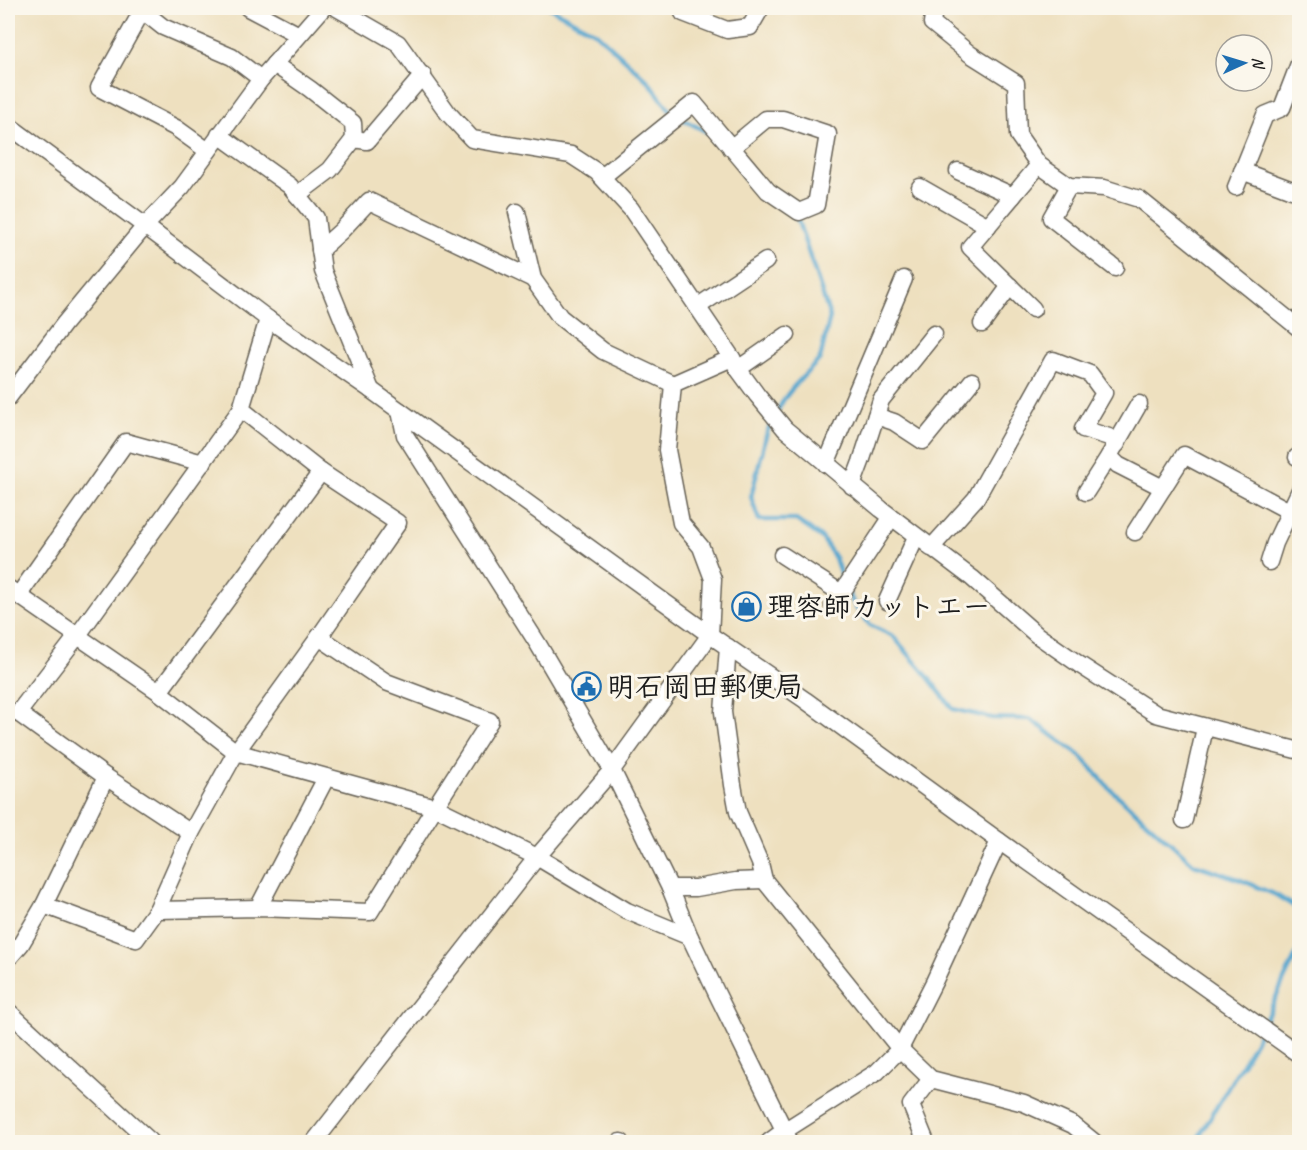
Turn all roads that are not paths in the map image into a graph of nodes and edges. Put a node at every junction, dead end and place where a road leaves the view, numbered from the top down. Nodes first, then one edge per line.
1 (248, 8) edge
2 (323, 8) edge
3 (337, 8) edge
4 (761, 8) edge
5 (934, 8) edge
6 (141, 9) edge
7 (683, 13) dead end
8 (300, 35) junction
9 (1299, 61) edge
10 (274, 64) junction
11 (423, 75) junction
12 (261, 79) junction
13 (8, 125) edge
14 (219, 135) junction
15 (354, 139) junction
16 (731, 148) junction
17 (208, 151) junction
18 (1039, 165) junction
19 (958, 171) dead end
20 (1242, 171) junction
21 (602, 177) junction
22 (1069, 186) junction
23 (920, 187) dead end
24 (1236, 187) dead end
25 (1299, 193) edge
26 (297, 195) junction
27 (1013, 196) junction
28 (517, 212) dead end
29 (145, 226) junction
30 (988, 226) junction
31 (320, 250) junction
32 (766, 261) dead end
33 (1115, 268) dead end
34 (533, 279) junction
35 (904, 279) dead end
36 (1010, 286) junction
37 (698, 307) junction
38 (1033, 309) dead end
39 (268, 318) junction
40 (982, 324) dead end
41 (1299, 329) edge
42 (934, 334) dead end
43 (787, 335) dead end
44 (735, 363) junction
45 (972, 381) dead end
46 (673, 384) junction
47 (371, 390) junction
48 (8, 398) edge
49 (1139, 404) dead end
50 (241, 409) junction
51 (400, 411) junction
52 (876, 416) junction
53 (1113, 450) junction
54 (203, 463) junction
55 (826, 464) junction
56 (321, 472) junction
57 (852, 486) junction
58 (1163, 488) junction
59 (1299, 490) edge
60 (1086, 492) dead end
61 (1289, 511) junction
62 (891, 518) junction
63 (1135, 532) dead end
64 (916, 537) junction
65 (931, 548) junction
66 (782, 555) dead end
67 (1269, 562) dead end
68 (13, 592) edge
69 (886, 601) dead end
70 (78, 635) junction
71 (710, 635) junction
72 (319, 637) junction
73 (728, 647) junction
74 (159, 692) junction
75 (1205, 728) junction
76 (236, 752) junction
77 (1299, 752) edge
78 (612, 770) junction
79 (106, 777) junction
80 (326, 778) junction
81 (435, 807) junction
82 (1184, 820) dead end
83 (191, 833) junction
84 (999, 841) junction
85 (537, 857) junction
86 (764, 880) junction
87 (670, 888) junction
88 (44, 905) junction
89 (258, 908) junction
90 (157, 910) junction
91 (690, 937) junction
92 (8, 959) edge
93 (8, 1011) edge
94 (900, 1048) junction
95 (1299, 1054) edge
96 (931, 1079) junction
97 (787, 1137) edge
98 (151, 1143) edge
99 (314, 1143) edge
100 (770, 1143) edge
101 (926, 1143) edge
102 (1094, 1143) edge

1 - 8 street
2 - 8 street
3 - 11 street
4 - 7 street
5 - 18 street
6 - 12 street
6 - 17 street
8 - 10 street
9 - 20 street
10 - 12 street
10 - 15 street
11 - 15 street
11 - 21 street
12 - 14 street
13 - 29 street
14 - 17 street
14 - 26 street
15 - 26 street
16 - 16 street
16 - 21 street
17 - 29 street
18 - 22 street
18 - 27 street
19 - 27 street
20 - 24 street
20 - 25 street
21 - 37 street
22 - 33 street
22 - 41 street
23 - 30 street
26 - 31 street
27 - 30 street
28 - 34 street
29 - 39 street
29 - 48 street
30 - 36 street
31 - 34 street
31 - 47 street
32 - 37 street
34 - 46 street
35 - 55 street
36 - 38 street
36 - 40 street
37 - 44 street
39 - 47 street
39 - 50 street
42 - 52 street
43 - 44 street
44 - 46 street
44 - 55 street
45 - 52 street
46 - 71 street
47 - 51 street
49 - 53 street
50 - 54 street
50 - 56 street
51 - 71 street
51 - 78 street
52 - 57 street
53 - 58 street
53 - 60 street
53 - 65 street
54 - 68 street
54 - 70 street
55 - 57 street
56 - 72 street
56 - 74 street
57 - 62 street
58 - 61 street
58 - 63 street
59 - 61 street
61 - 67 street
62 - 64 street
62 - 66 street
64 - 65 street
64 - 69 street
65 - 75 street
68 - 70 street
70 - 74 street
70 - 79 street
71 - 73 street
71 - 78 street
72 - 76 street
72 - 81 street
73 - 84 street
73 - 86 street
74 - 76 street
75 - 77 street
75 - 82 street
76 - 80 street
76 - 83 street
78 - 85 street
78 - 87 street
79 - 83 street
79 - 88 street
80 - 81 street
80 - 89 street
81 - 85 street
81 - 89 street
83 - 90 street
84 - 94 street
84 - 95 street
85 - 91 street
85 - 99 street
86 - 87 street
86 - 94 street
87 - 91 street
88 - 90 street
88 - 92 street
89 - 90 street
91 - 97 street
93 - 98 street
94 - 96 street
94 - 97 street
96 - 101 street
96 - 102 street
97 - 100 street

